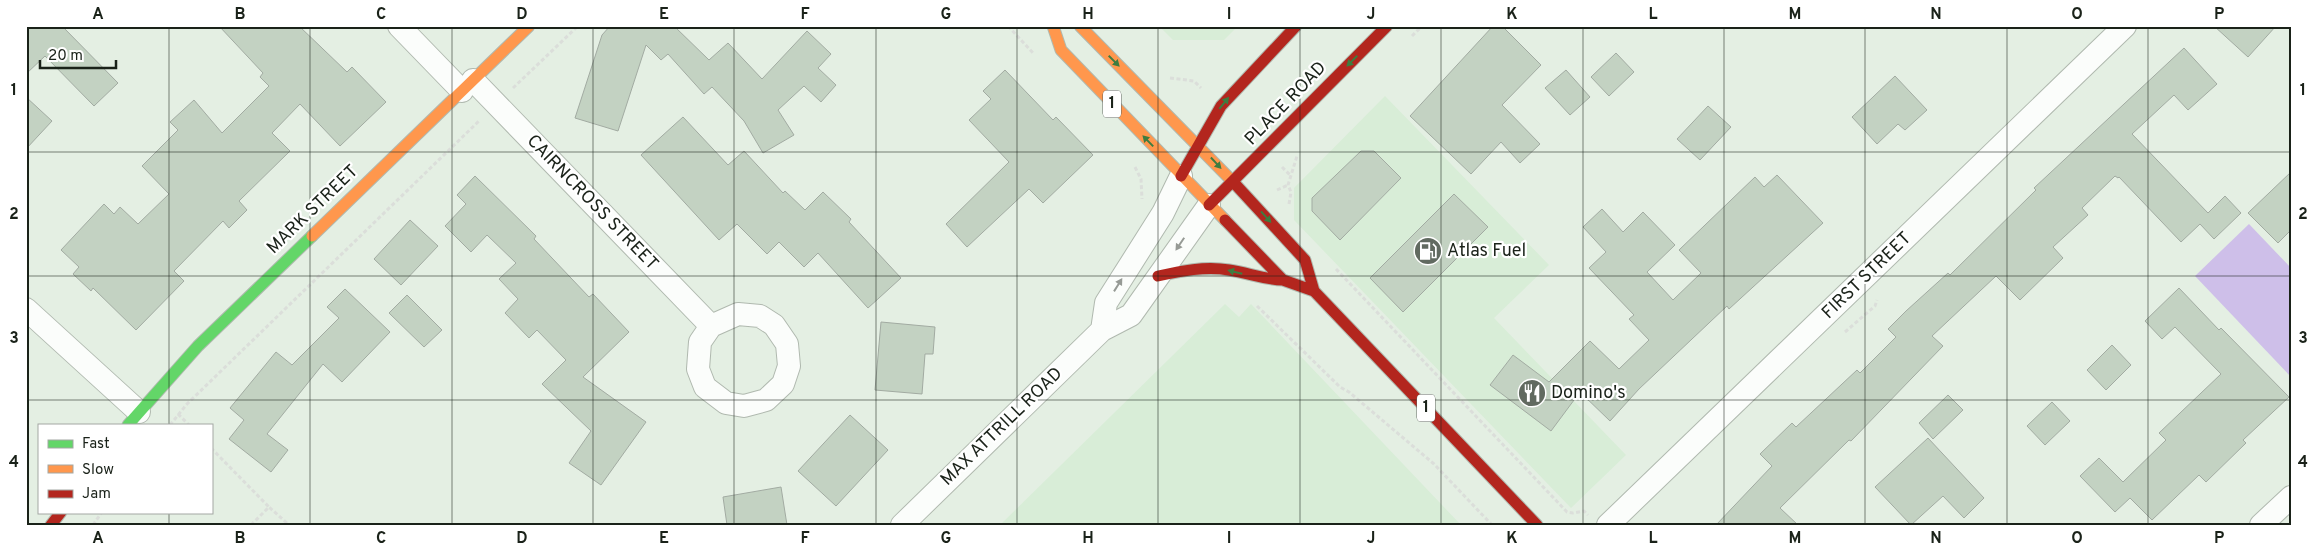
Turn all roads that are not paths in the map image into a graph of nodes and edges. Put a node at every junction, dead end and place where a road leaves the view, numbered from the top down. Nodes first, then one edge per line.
1 (400, 26) edge
2 (529, 26) edge
3 (1054, 26) edge
4 (1080, 26) edge
5 (1296, 26) edge
6 (1387, 26) edge
7 (2125, 26) edge
8 (468, 85) junction
9 (1199, 145) junction
10 (1181, 176) junction
11 (1233, 181) junction
12 (1209, 205) junction
13 (1158, 276) junction
14 (1282, 280) junction
15 (1314, 292) junction
16 (26, 309) edge
17 (712, 326) junction
18 (1102, 330) junction
19 (133, 418) edge
20 (2291, 496) edge
21 (59, 514) edge
22 (51, 525) edge
23 (902, 525) edge
24 (1537, 525) edge
25 (1608, 525) edge
26 (2261, 525) edge

1 - 8 street, CAIRNCROSS STREET
2 - 8 main road, MARK STREET
10 -> 3 main road, 1
4 -> 9 main road, 1
9 -> 5 main road
6 -> 11 main road, PLACE ROAD
7 - 25 street, FIRST STREET
8 - 17 street, CAIRNCROSS STREET
8 - 19 main road, MARK STREET
9 - 10 main road
9 -> 11 main road, 1
10 - 12 main road, 1
18 -> 10 street
11 - 12 main road, PLACE ROAD
11 -> 15 main road, 1
12 -> 13 street, MAX ATTRILL ROAD
12 - 14 main road, 1
14 -> 13 main road
13 - 18 street, MAX ATTRILL ROAD
14 - 15 main road, 1
15 - 24 main road, 1
16 - 19 street
17 - 17 street
18 - 23 street, MAX ATTRILL ROAD
20 - 26 street
21 - 22 main road

